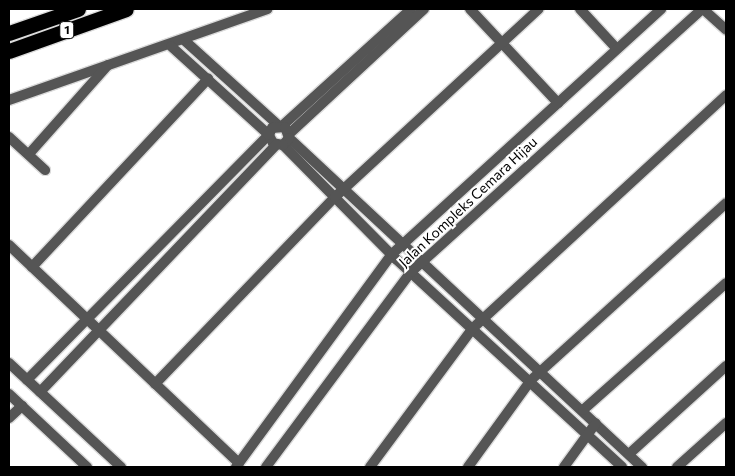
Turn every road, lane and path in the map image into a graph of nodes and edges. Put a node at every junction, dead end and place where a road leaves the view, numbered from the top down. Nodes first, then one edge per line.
1 (78, 9) edge
2 (126, 9) edge
3 (267, 9) edge
4 (411, 9) edge
5 (424, 9) edge
6 (470, 9) edge
7 (539, 9) edge
8 (580, 9) edge
9 (661, 9) edge
10 (702, 9) edge
11 (726, 30) edge
12 (9, 34) edge
13 (184, 40) junction
14 (503, 44) junction
15 (171, 46) junction
16 (617, 49) junction
17 (9, 51) edge
18 (109, 65) junction
19 (208, 79) junction
20 (726, 95) edge
21 (9, 100) edge
22 (558, 103) junction
23 (280, 125) junction
24 (269, 136) junction
25 (9, 137) edge
26 (285, 140) junction
27 (28, 154) junction
28 (45, 170) dead end
29 (345, 188) junction
30 (335, 197) junction
31 (726, 203) edge
32 (406, 243) junction
33 (9, 246) edge
34 (394, 257) junction
35 (421, 257) junction
36 (32, 267) junction
37 (409, 270) junction
38 (726, 283) edge
39 (485, 317) junction
40 (86, 320) junction
41 (473, 328) junction
42 (97, 330) junction
43 (9, 363) edge
44 (726, 366) edge
45 (541, 371) junction
46 (27, 380) junction
47 (531, 380) junction
48 (155, 384) junction
49 (40, 392) junction
50 (9, 394) edge
51 (22, 406) junction
52 (583, 410) junction
53 (9, 418) edge
54 (596, 423) junction
55 (726, 423) edge
56 (587, 434) junction
57 (629, 454) junction
58 (237, 465) edge
59 (87, 467) edge
60 (121, 467) edge
61 (266, 467) edge
62 (370, 467) edge
63 (468, 467) edge
64 (564, 467) edge
65 (622, 467) edge
66 (642, 467) edge
67 (677, 467) edge

1 - 12 highway, 1
2 - 17 highway, 1
3 - 13 street
4 - 23 street
5 - 26 street
6 - 14 street
7 - 14 street
8 - 16 street
9 - 16 street, Jalan Kompleks Cemara Hijau
10 - 11 street
10 - 35 street, Jalan Kompleks Cemara Hijau
13 - 15 street
13 - 23 street
14 - 22 street
14 - 29 street
15 - 18 street
15 - 19 street
16 - 22 street, Jalan Kompleks Cemara Hijau
18 - 21 street
18 - 27 street
19 - 24 street
19 - 36 street
20 - 39 street
22 - 32 street, Jalan Kompleks Cemara Hijau
23 - 24 street
23 - 26 street
24 - 26 street
24 - 40 street
25 - 27 street
26 - 29 street
26 - 30 street
26 - 42 street
27 - 28 street
29 - 30 street
29 - 32 street
30 - 34 street
30 - 48 street
31 - 45 street
32 - 34 street, Jalan Kompleks Cemara Hijau
32 - 35 street
33 - 36 street
34 - 37 street
34 - 58 street, Jalan Kompleks Cemara Hijau
35 - 37 street, Jalan Kompleks Cemara Hijau
35 - 39 street
36 - 40 street
37 - 41 street
37 - 61 street, Jalan Kompleks Cemara Hijau
38 - 52 street
39 - 41 street
39 - 45 street
40 - 42 street
40 - 46 street
41 - 47 street
41 - 62 street
42 - 48 street
42 - 49 street
43 - 46 street
44 - 57 street
45 - 47 street
45 - 52 street
46 - 49 street
47 - 56 street
47 - 63 street
48 - 58 street
49 - 60 street
50 - 51 street
51 - 53 street
51 - 59 street
52 - 54 street
54 - 56 street
54 - 57 street
55 - 67 street
56 - 64 street
56 - 65 street
57 - 66 street

